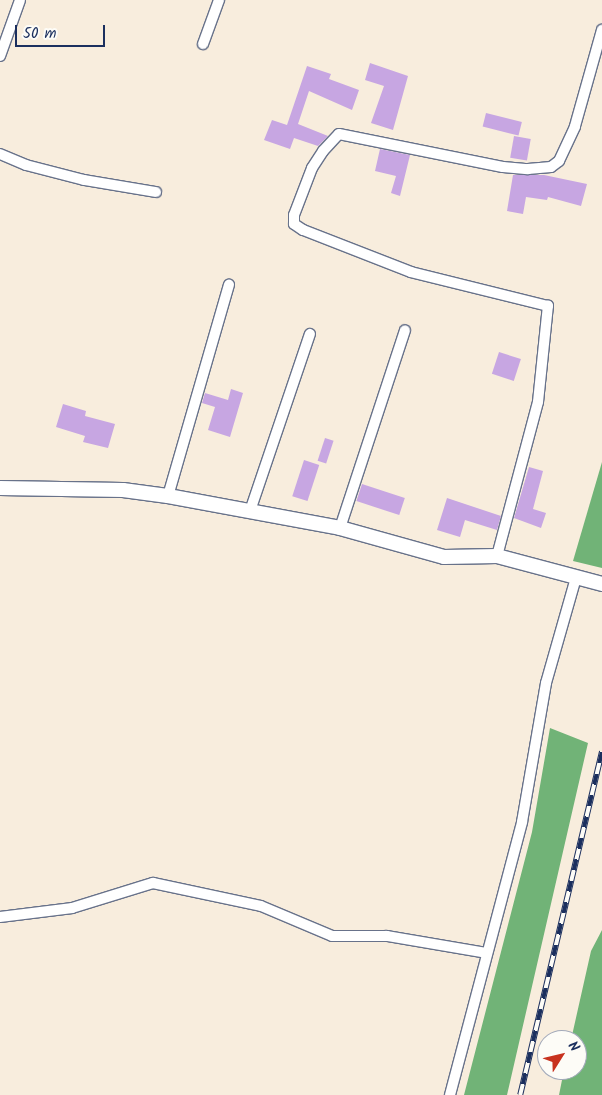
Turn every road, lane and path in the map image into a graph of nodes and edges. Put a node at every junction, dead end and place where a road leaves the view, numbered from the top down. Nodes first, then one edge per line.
1 (20, 0) edge
2 (219, 0) edge
3 (602, 30) edge
4 (204, 44) dead end
5 (0, 56) edge
6 (0, 154) edge
7 (156, 192) dead end
8 (229, 285) dead end
9 (405, 330) dead end
10 (310, 334) dead end
11 (0, 488) edge
12 (168, 496) junction
13 (250, 511) junction
14 (340, 528) junction
15 (497, 556) junction
16 (576, 578) junction
17 (602, 584) edge
18 (0, 917) edge
19 (486, 953) junction
20 (450, 1095) edge

1 - 5 street
2 - 4 street
3 - 15 street
6 - 7 street
8 - 12 street
9 - 14 street
10 - 13 street
11 - 12 street
12 - 13 street
13 - 14 street
14 - 15 street
15 - 16 street
16 - 17 street
16 - 19 street
18 - 19 street
19 - 20 street

